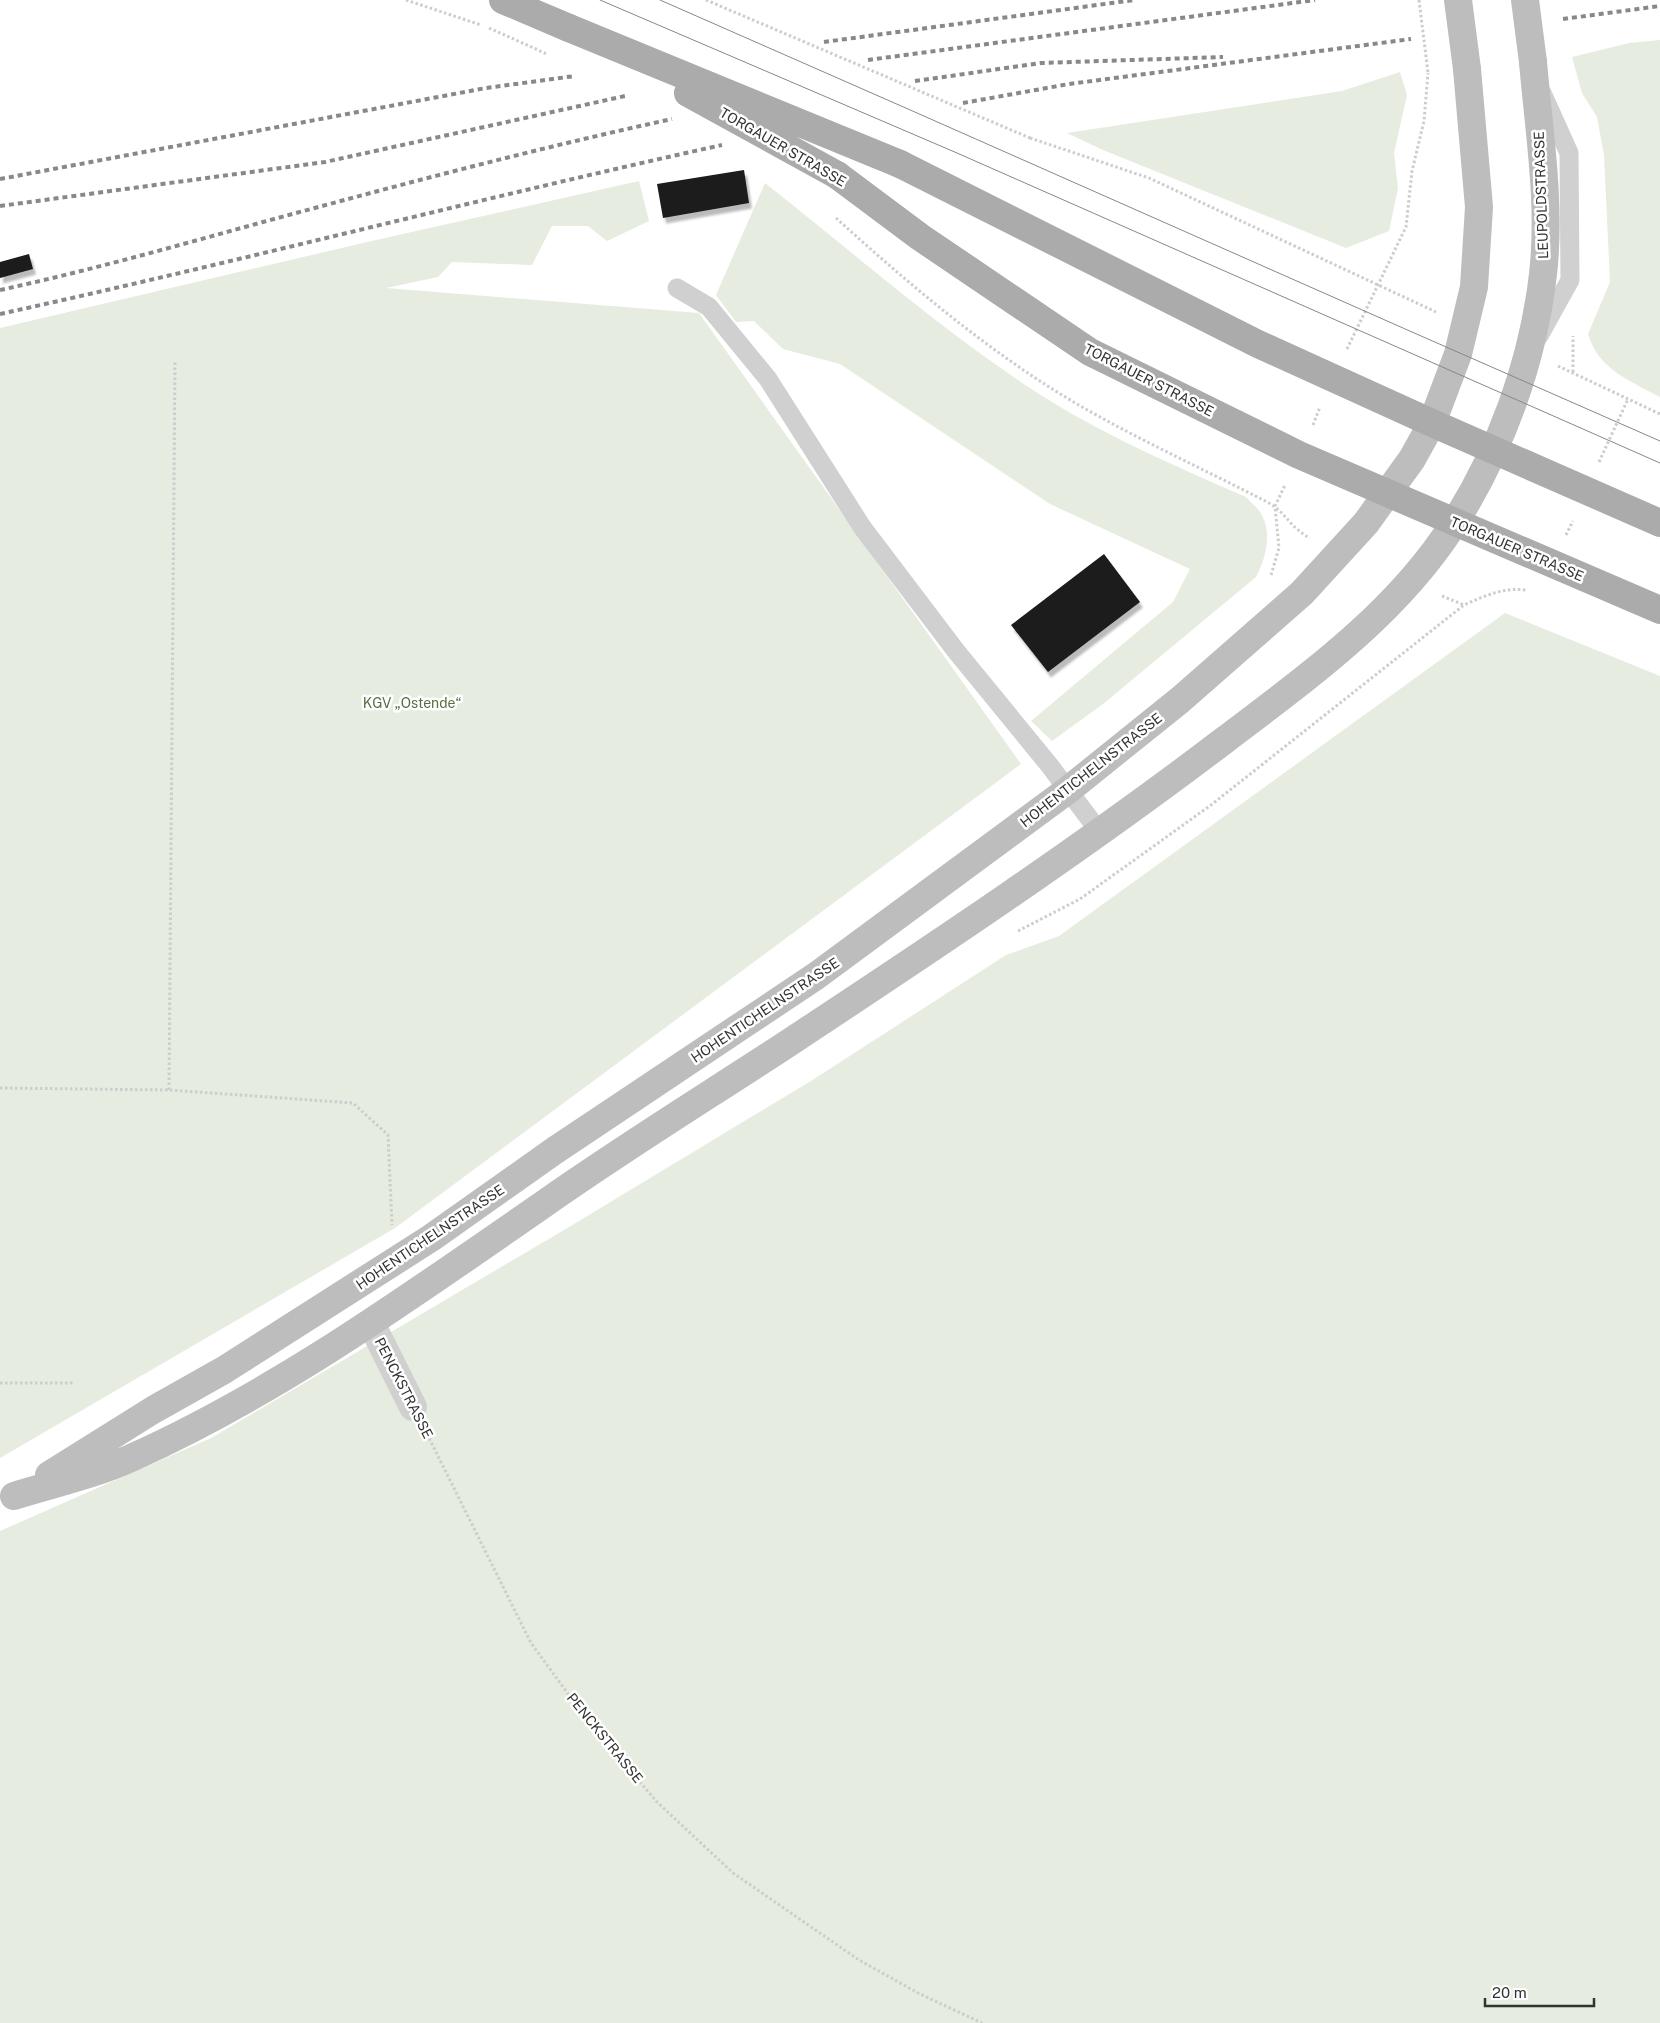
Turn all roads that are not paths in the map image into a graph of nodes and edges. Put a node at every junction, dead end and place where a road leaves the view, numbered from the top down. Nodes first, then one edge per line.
1 (503, 0) edge
2 (1458, 0) edge
3 (1525, 0) edge
4 (558, 24) junction
5 (677, 288) dead end
6 (1432, 423) junction
7 (1493, 450) junction
8 (1388, 494) junction
9 (1454, 523) junction
10 (1660, 523) edge
11 (1660, 610) edge
12 (1068, 790) junction
13 (1101, 834) junction
14 (371, 1323) junction
15 (413, 1407) road end
16 (7, 1500) edge

1 - 4 main road, TORGAUER STRASSE
2 - 6 main road, bridge
3 - 7 main road, LEUPOLDSTRASSE, bridge
4 - 6 main road, TORGAUER STRASSE, bridge
4 - 8 main road, TORGAUER STRASSE, bridge
5 - 12 lane
6 - 7 main road, TORGAUER STRASSE
6 - 8 main road, HOHENTICHELNSTRASSE
7 - 9 main road, LEUPOLDSTRASSE
7 - 10 main road, TORGAUER STRASSE
8 - 9 main road, TORGAUER STRASSE
8 - 12 main road, HOHENTICHELNSTRASSE
9 - 11 main road, TORGAUER STRASSE
9 - 13 main road, HOHENTICHELNSTRASSE
12 - 13 lane
12 - 16 main road, HOHENTICHELNSTRASSE
13 - 14 main road, HOHENTICHELNSTRASSE
14 - 15 street, PENCKSTRASSE
14 - 16 main road, HOHENTICHELNSTRASSE

